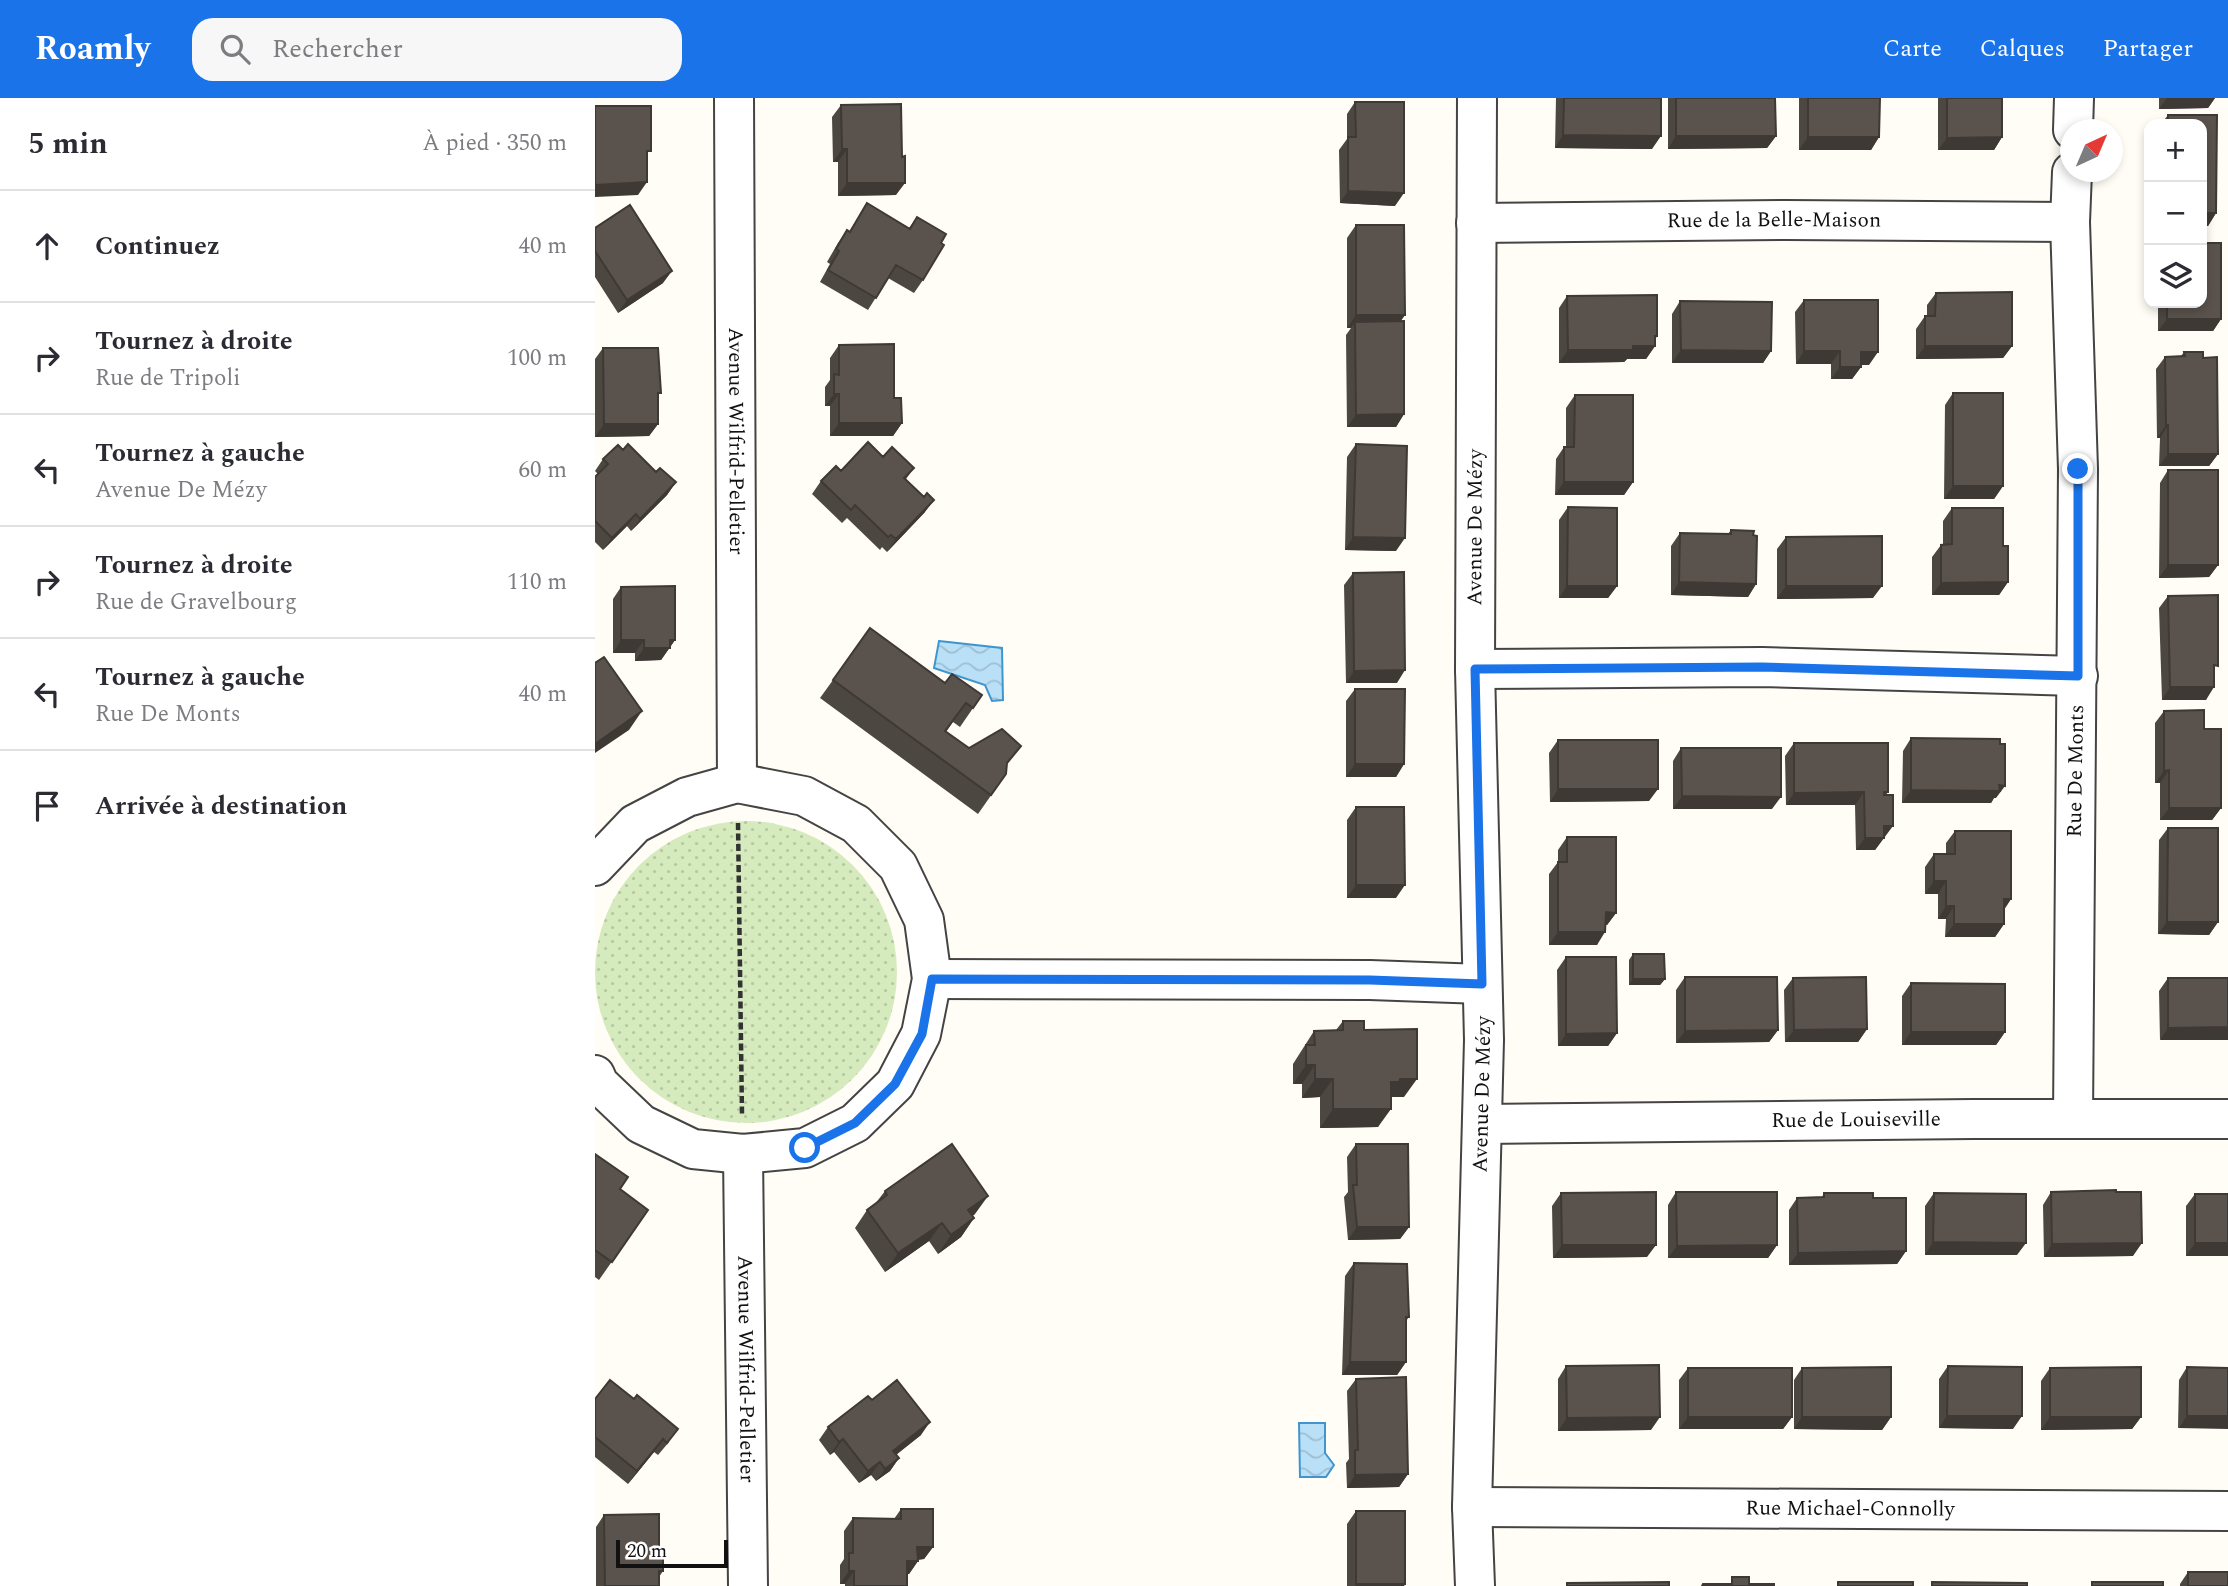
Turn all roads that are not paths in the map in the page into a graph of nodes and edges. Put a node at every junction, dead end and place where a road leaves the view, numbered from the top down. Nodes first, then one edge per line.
1 (734, 98) edge
2 (1477, 98) edge
3 (2074, 98) edge
4 (2073, 119) edge
5 (2072, 182) edge
6 (2070, 222) junction
7 (1476, 223) junction
8 (1475, 669) junction
9 (2078, 676) junction
10 (737, 783) junction
11 (595, 866) edge
12 (932, 979) junction
13 (1482, 984) junction
14 (595, 1076) edge
15 (2073, 1119) junction
16 (2228, 1119) edge
17 (1483, 1124) junction
18 (743, 1154) junction
19 (1472, 1507) junction
20 (2228, 1511) edge
21 (748, 1586) edge
22 (1475, 1586) edge

1 - 10 street, Avenue Wilfrid-Pelletier
2 - 7 street, Avenue De Mézy
3 - 4 street
5 - 6 street, Rue De Monts
6 - 7 street, Rue de la Belle-Maison
6 - 9 street, Rue De Monts
7 - 8 street, Avenue De Mézy
8 - 9 street
8 - 13 street, Avenue De Mézy
9 - 15 street, Rue De Monts
10 - 11 street
10 - 12 street
12 - 13 street
12 - 18 street
13 - 17 street, Avenue De Mézy
14 - 18 street
15 - 16 street, Rue de Louiseville
15 - 17 street, Rue de Louiseville
17 - 19 street, Avenue De Mézy
18 - 21 street, Avenue Wilfrid-Pelletier
19 - 20 street, Rue Michael-Connolly
19 - 22 street, Avenue De Mézy

